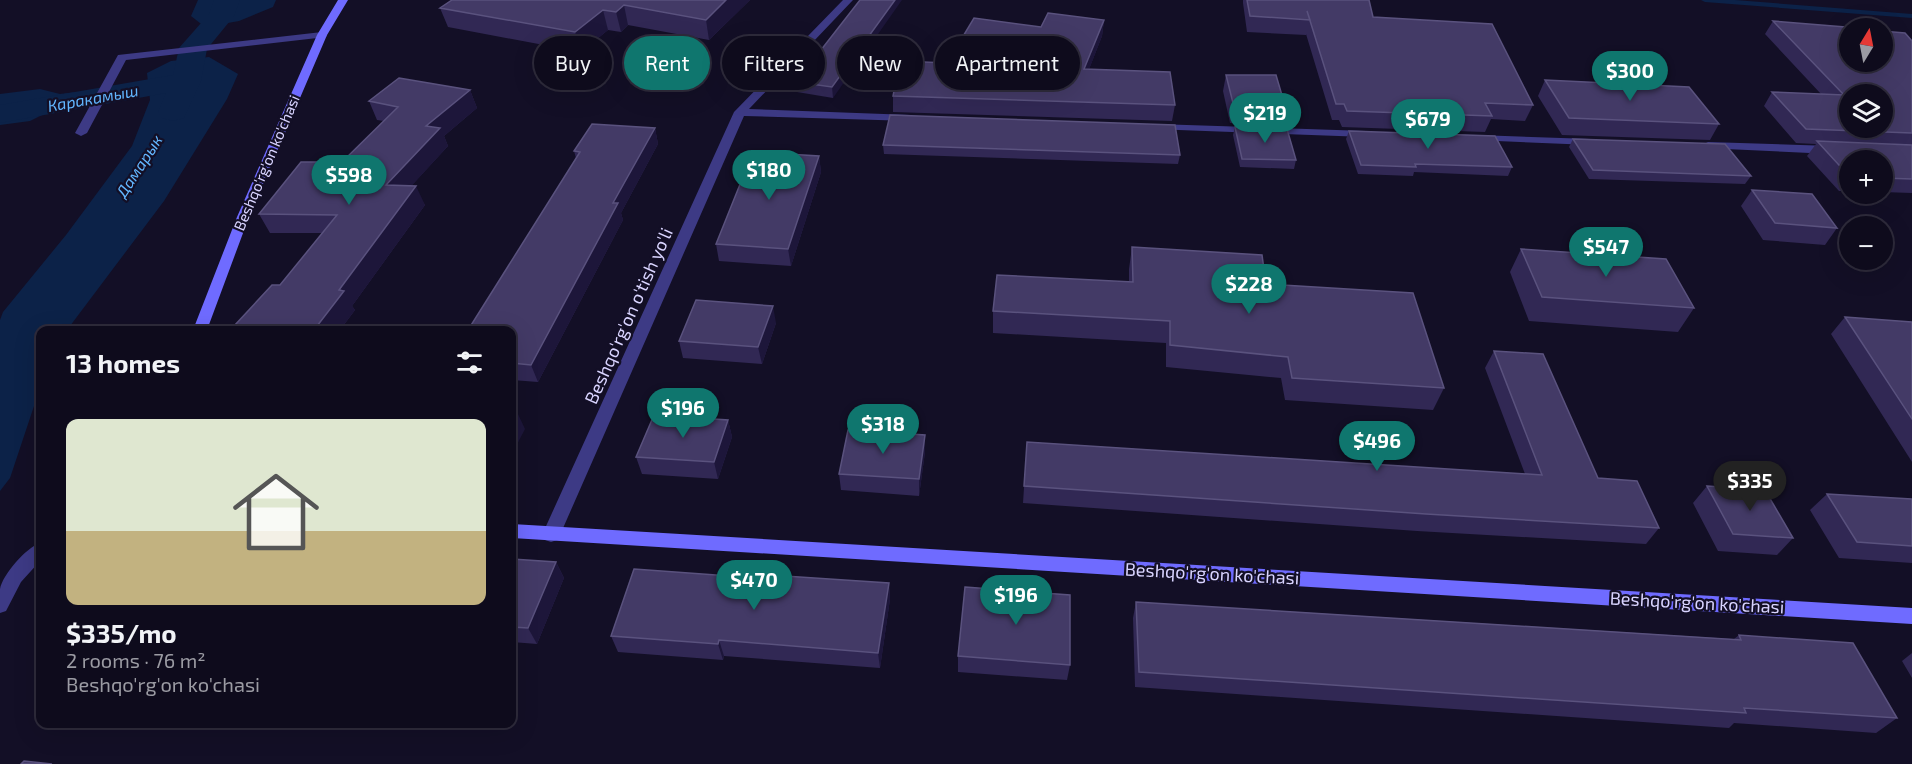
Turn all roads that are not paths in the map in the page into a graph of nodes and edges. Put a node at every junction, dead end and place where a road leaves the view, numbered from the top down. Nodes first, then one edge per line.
1 (343, 0) edge
2 (848, 0) edge
3 (322, 35) junction
4 (740, 112) junction
5 (919, 118) edge
6 (1146, 126) edge
7 (81, 134) dead end
8 (1374, 134) edge
9 (1469, 138) edge
10 (1601, 142) edge
11 (1697, 145) edge
12 (1840, 150) edge
13 (202, 326) edge
14 (516, 531) edge
15 (551, 535) junction
16 (36, 554) edge
17 (0, 605) edge
18 (1912, 616) edge

1 - 3 main road, Beshqo'rg'on ko'chasi
2 - 4 street, Beshqo'rg'on o'tish yo'li
3 - 7 street
3 - 13 main road, Beshqo'rg'on ko'chasi
4 - 5 street
4 - 15 street, Beshqo'rg'on o'tish yo'li
6 - 8 street
9 - 10 street
11 - 12 street
14 - 15 main road, Beshqo'rg'on ko'chasi
15 - 18 main road, Beshqo'rg'on ko'chasi
16 - 17 street

